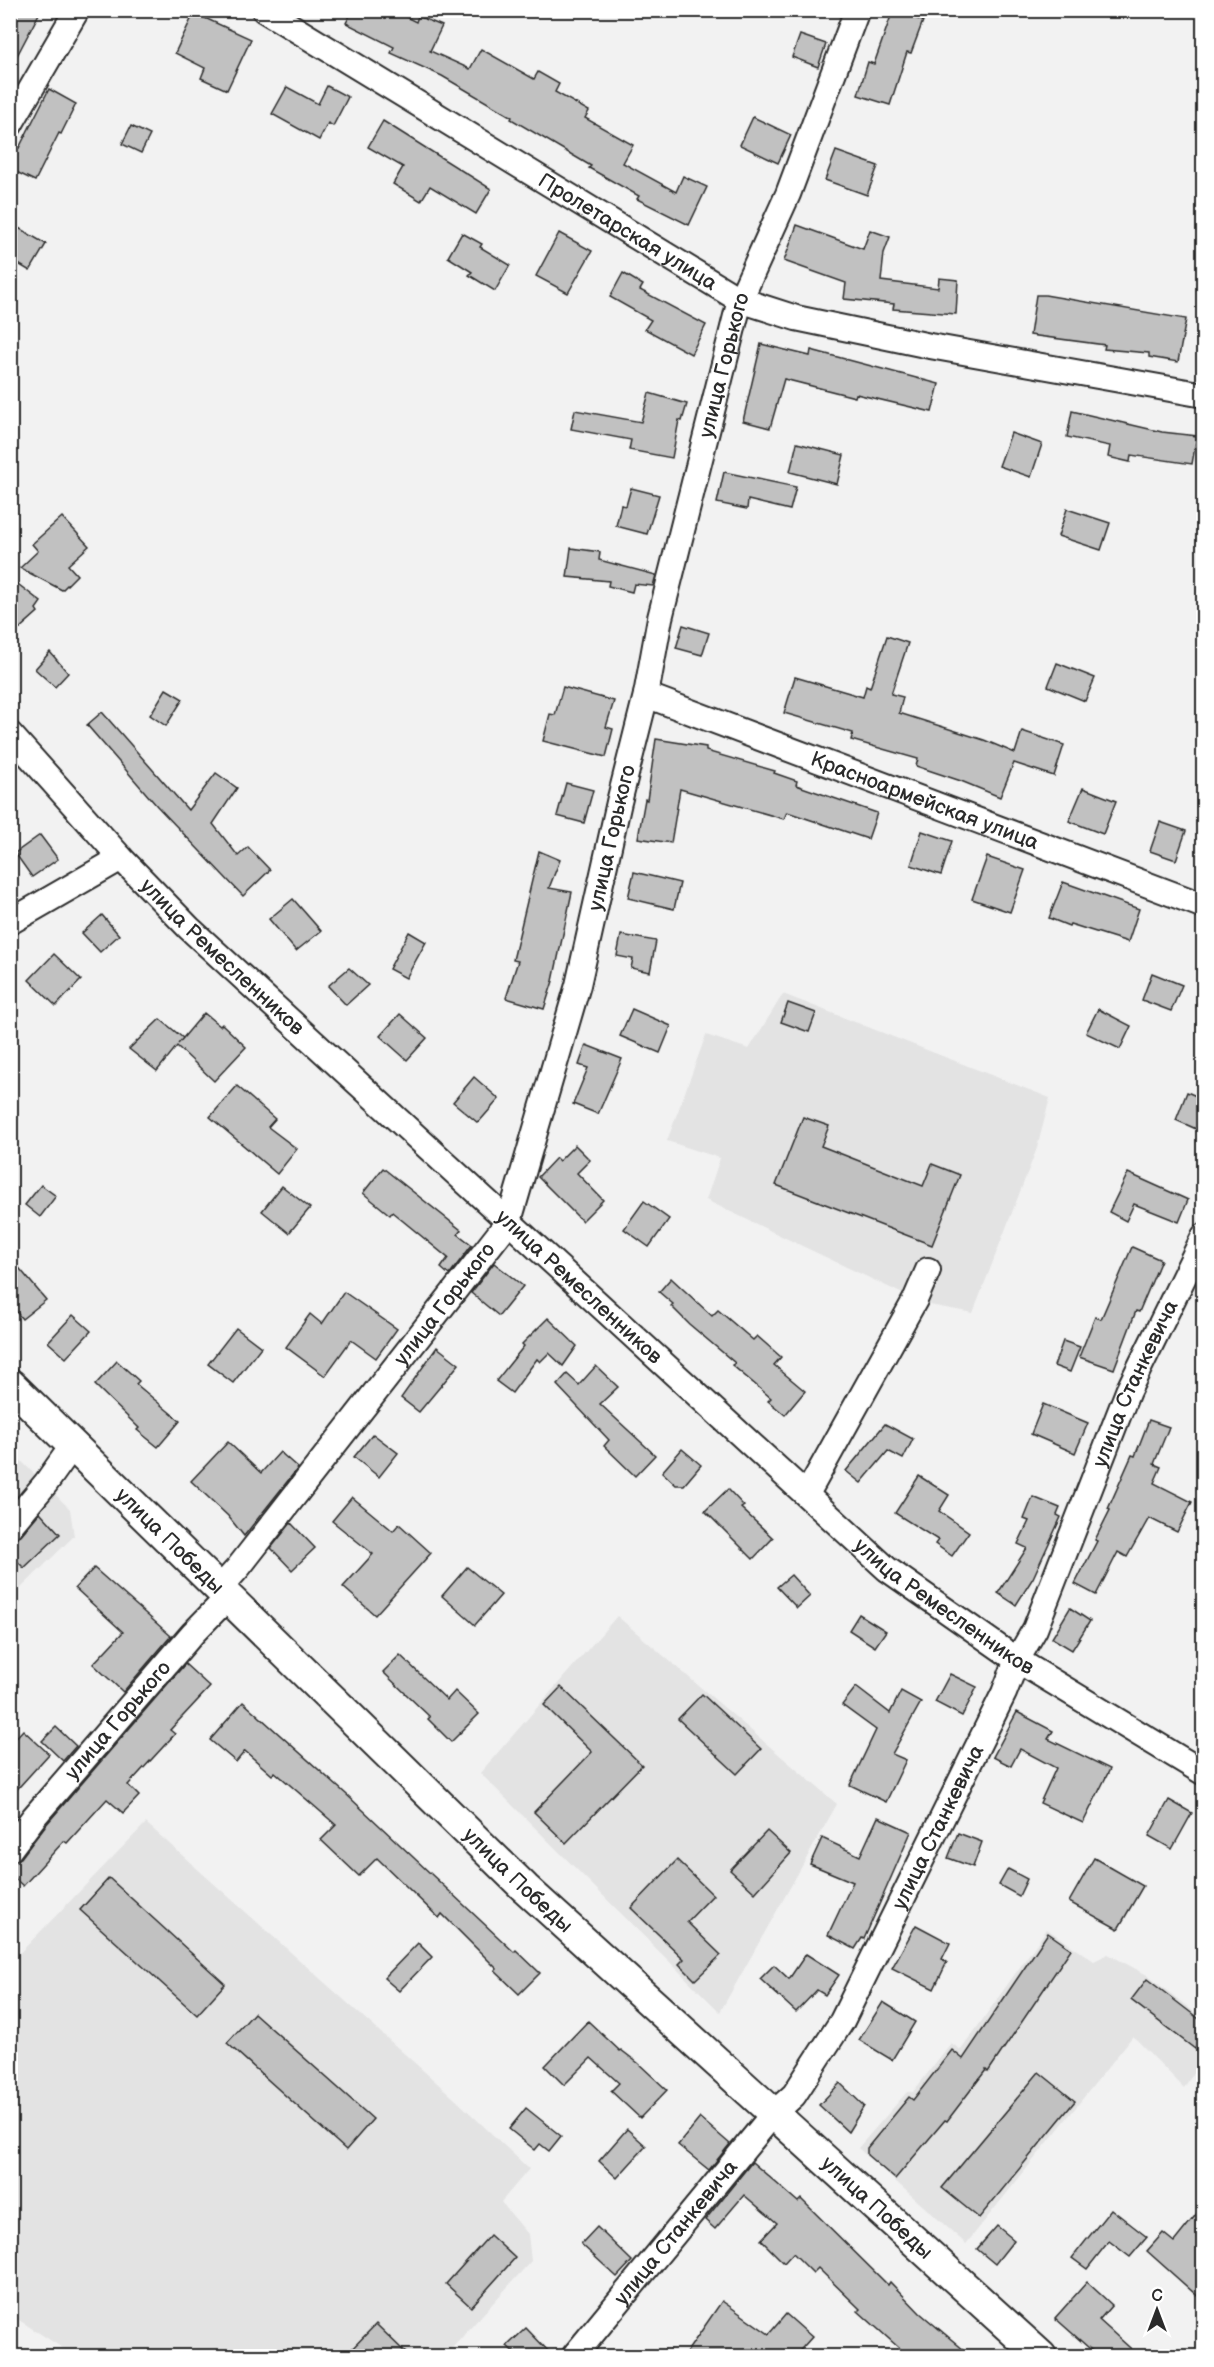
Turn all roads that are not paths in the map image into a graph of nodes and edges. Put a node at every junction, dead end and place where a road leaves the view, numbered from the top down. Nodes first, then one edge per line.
1 (77, 10) edge
2 (264, 10) edge
3 (857, 10) edge
4 (10, 125) edge
5 (740, 300) junction
6 (1203, 395) edge
7 (646, 695) junction
8 (10, 734) edge
9 (121, 858) junction
10 (1203, 906) edge
11 (10, 922) edge
12 (509, 1221) junction
13 (1203, 1236) edge
14 (928, 1270) dead end
15 (10, 1384) edge
16 (73, 1445) junction
17 (807, 1494) junction
18 (10, 1526) edge
19 (224, 1592) junction
20 (1017, 1660) junction
21 (1203, 1773) edge
22 (10, 1848) edge
23 (773, 2114) junction
24 (574, 2356) edge
25 (1041, 2356) edge

1 - 4 street
2 - 5 street, Пролетарская улица
3 - 5 street, улица Горького
5 - 6 street, Пролетарская улица
5 - 7 street, улица Горького
7 - 10 street, Красноармейская улица
7 - 12 street, улица Горького
8 - 9 street, улица Ремесленников
9 - 11 street
9 - 12 street, улица Ремесленников
12 - 17 street, улица Ремесленников
12 - 19 street, улица Горького
13 - 20 street, улица Станкевича
14 - 17 street
15 - 16 main road, улица Победы
16 - 18 street
16 - 19 main road, улица Победы
17 - 20 street, улица Ремесленников
19 - 22 street, улица Горького
19 - 23 main road, улица Победы
20 - 21 street, улица Ремесленников
20 - 23 street, улица Станкевича
23 - 24 street, улица Станкевича
23 - 25 main road, улица Победы

